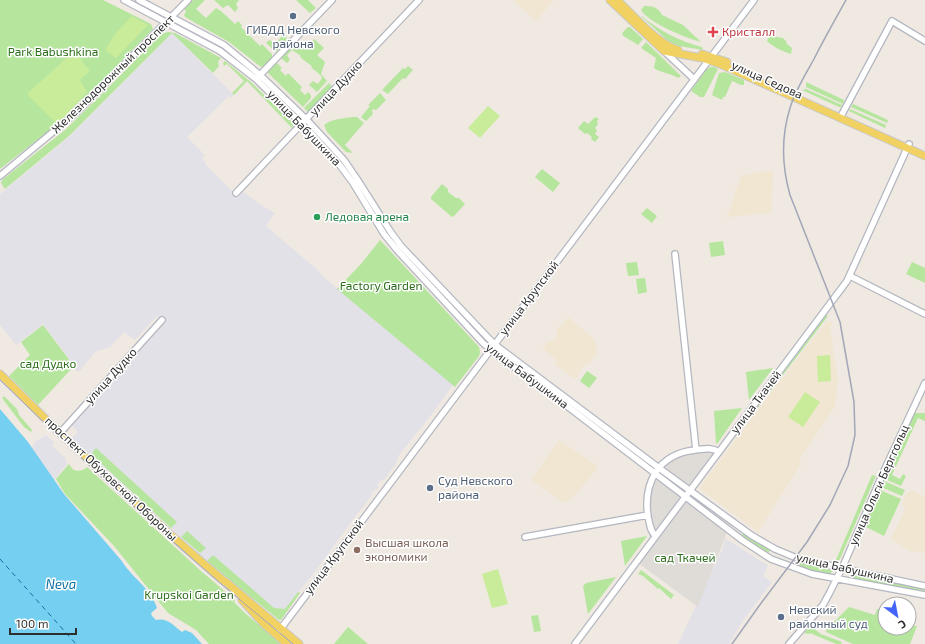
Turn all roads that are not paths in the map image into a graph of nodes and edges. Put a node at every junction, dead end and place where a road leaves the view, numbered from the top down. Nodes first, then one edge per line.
1 (124, 0) edge
2 (139, 0) edge
3 (188, 0) edge
4 (332, 0) edge
5 (419, 0) edge
6 (610, 0) edge
7 (617, 0) edge
8 (754, 0) edge
9 (171, 17) junction
10 (166, 22) junction
11 (925, 41) edge
12 (664, 51) junction
13 (710, 58) junction
14 (258, 77) junction
15 (694, 79) junction
16 (841, 116) junction
17 (307, 120) junction
18 (302, 124) junction
19 (908, 146) junction
20 (925, 151) edge
21 (925, 156) edge
22 (0, 176) edge
23 (236, 193) dead end
24 (675, 254) dead end
25 (850, 276) junction
26 (925, 314) edge
27 (162, 320) dead end
28 (494, 344) junction
29 (490, 349) junction
30 (0, 374) edge
31 (925, 383) edge
32 (60, 433) junction
33 (696, 450) junction
34 (716, 451) junction
35 (657, 470) junction
36 (690, 491) junction
37 (686, 497) junction
38 (648, 515) junction
39 (656, 536) junction
40 (525, 537) dead end
41 (775, 549) junction
42 (771, 558) junction
43 (800, 559) junction
44 (793, 567) junction
45 (842, 569) junction
46 (837, 579) junction
47 (224, 582) junction
48 (925, 586) edge
49 (925, 595) edge
50 (281, 628) junction
51 (276, 635) junction
52 (287, 644) edge
53 (300, 644) edge
54 (575, 644) edge
55 (788, 644) edge

1 - 10 street, улица Бабушкина
2 - 9 street, улица Бабушкина
3 - 9 street, Железнодорожный проспект
4 - 14 street
5 - 17 street, улица Дудко
6 - 12 main road
7 - 13 main road, улица Седова
8 - 13 street, улица Крупской
9 - 10 street, Железнодорожный проспект
9 - 14 street, улица Бабушкина
10 - 14 street, улица Бабушкина
10 - 22 street, Железнодорожный проспект
11 - 16 street
12 - 13 main road, улица Седова
12 - 15 street
13 - 15 street, улица Крупской
13 - 16 main road, улица Седова
14 - 17 street, улица Бабушкина
14 - 18 street, улица Бабушкина
15 - 28 street, улица Крупской
16 - 19 main road, улица Седова
17 - 18 street, улица Дудко
17 - 28 street, улица Бабушкина
18 - 23 street, улица Дудко
18 - 29 street, улица Бабушкина
19 - 20 main road, улица Седова
19 - 21 main road, улица Седова
19 - 25 street, улица Ткачей
24 - 33 street
25 - 26 street
25 - 34 street, улица Ткачей
27 - 32 street, улица Дудко
28 - 29 street, улица Крупской
28 - 35 street, улица Бабушкина
29 - 35 street, улица Бабушкина
29 - 50 street, улица Крупской
30 - 32 main road, проспект Обуховской Обороны
31 - 45 street, улица Ольги Берггольц
32 - 47 main road, проспект Обуховской Обороны
33 - 34 street
33 - 35 street
34 - 36 street, улица Ткачей
35 - 36 street, улица Бабушкина
35 - 37 street, улица Бабушкина
35 - 38 street
36 - 37 street, улица Ткачей
36 - 41 street, улица Бабушкина
37 - 39 street, улица Ткачей
37 - 42 street, улица Бабушкина
38 - 39 street
38 - 40 street
39 - 54 street, улица Ткачей
41 - 42 street
41 - 43 street, улица Бабушкина
42 - 44 street, улица Бабушкина
43 - 44 street
43 - 45 street, улица Бабушкина
44 - 46 street, улица Бабушкина
45 - 46 street, улица Ольги Берггольц
45 - 48 street, улица Бабушкина
46 - 49 street, улица Бабушкина
46 - 55 street, улица Ольги Берггольц
47 - 50 main road, проспект Обуховской Обороны
47 - 51 main road, проспект Обуховской Обороны
50 - 51 street, улица Крупской
50 - 53 main road, проспект Обуховской Обороны
51 - 52 main road, проспект Обуховской Обороны

